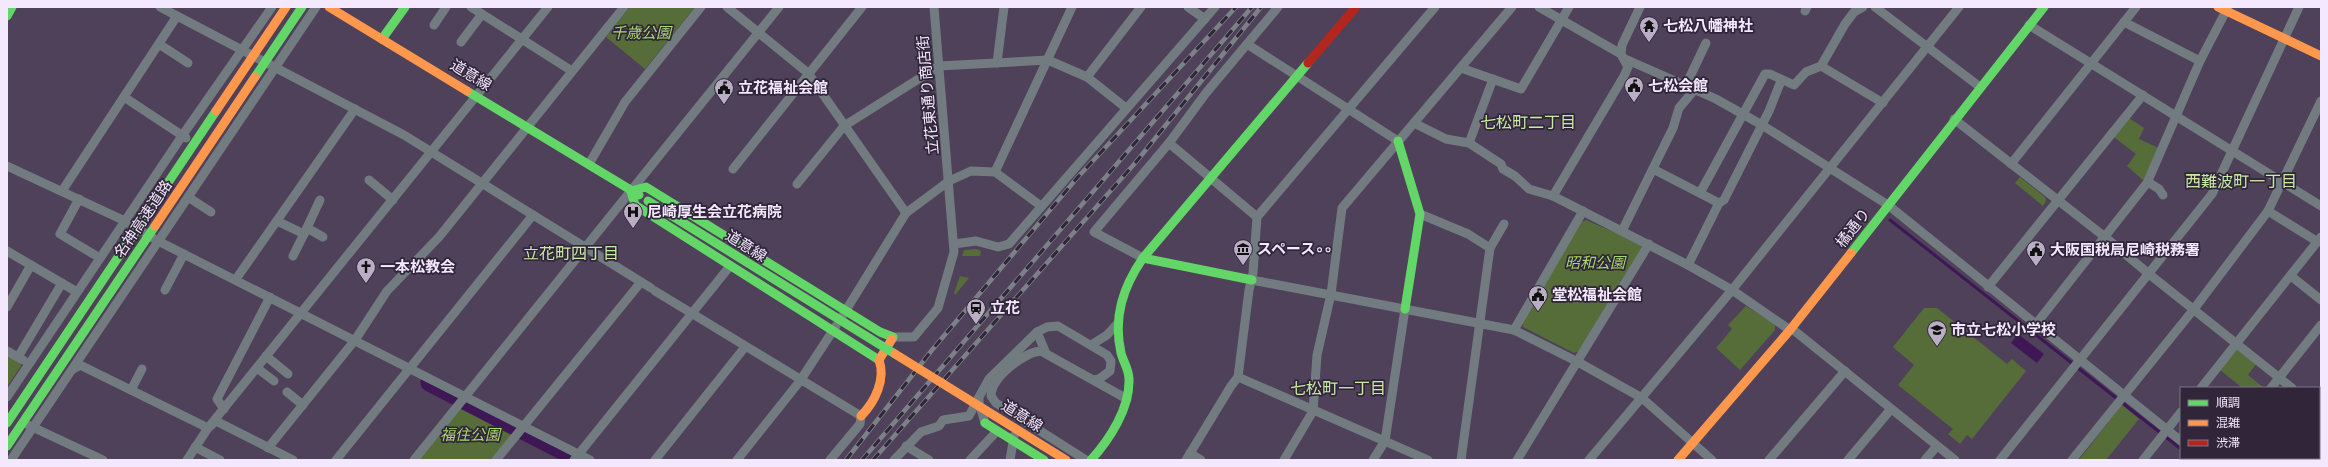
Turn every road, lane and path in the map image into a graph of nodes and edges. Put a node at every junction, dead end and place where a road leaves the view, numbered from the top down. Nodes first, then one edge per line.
1 (12, 7) edge
2 (160, 7) edge
3 (272, 7) edge
4 (286, 7) edge
5 (302, 7) edge
6 (316, 7) edge
7 (330, 7) edge
8 (405, 7) edge
9 (446, 7) edge
10 (548, 7) edge
11 (624, 7) edge
12 (701, 7) edge
13 (727, 7) edge
14 (779, 7) edge
15 (862, 7) edge
16 (934, 7) edge
17 (1004, 7) edge
18 (1072, 7) edge
19 (1141, 7) edge
20 (1188, 7) edge
21 (1215, 7) edge
22 (1278, 7) edge
23 (1356, 7) edge
24 (1435, 7) edge
25 (1512, 7) edge
26 (1539, 7) edge
27 (1569, 7) edge
28 (1640, 7) edge
29 (1863, 7) edge
30 (1875, 7) edge
31 (1959, 7) edge
32 (2044, 7) edge
33 (2136, 7) edge
34 (473, 8) edge
35 (2224, 8) edge
36 (2295, 8) edge
37 (482, 14) junction
38 (7, 16) edge
39 (178, 16) junction
40 (1205, 19) junction
41 (1561, 21) junction
42 (2124, 22) junction
43 (434, 25) dead end
44 (2029, 25) junction
45 (759, 33) junction
46 (382, 39) junction
47 (522, 39) junction
48 (2284, 39) junction
49 (461, 42) dead end
50 (1706, 42) dead end
51 (159, 44) junction
52 (1247, 44) junction
53 (1928, 46) junction
54 (242, 48) junction
55 (1622, 56) junction
56 (2321, 56) edge
57 (1048, 60) junction
58 (2200, 61) junction
59 (2091, 62) junction
60 (188, 63) dead end
61 (997, 63) junction
62 (940, 66) junction
63 (1821, 66) junction
64 (275, 67) junction
65 (1460, 68) junction
66 (572, 71) junction
67 (808, 73) junction
68 (1297, 76) junction
69 (1087, 77) junction
70 (1493, 79) junction
71 (1781, 81) junction
72 (1686, 85) junction
73 (1980, 87) junction
74 (1695, 89) junction
75 (2143, 95) junction
76 (477, 96) junction
77 (124, 97) junction
78 (2321, 100) edge
79 (1883, 103) junction
80 (1126, 108) junction
81 (355, 109) junction
82 (1347, 110) junction
83 (1742, 114) junction
84 (2176, 116) junction
85 (1954, 119) junction
86 (1414, 123) junction
87 (1762, 125) junction
88 (844, 126) junction
89 (528, 127) junction
90 (182, 136) junction
91 (1398, 141) junction
92 (1170, 143) junction
93 (1469, 144) junction
94 (2233, 147) junction
95 (431, 152) junction
96 (214, 158) junction
97 (589, 164) junction
98 (2011, 164) junction
99 (7, 166) edge
100 (733, 169) dead end
101 (1653, 169) junction
102 (1830, 170) junction
103 (995, 172) junction
104 (1211, 178) junction
105 (369, 180) dead end
106 (949, 181) junction
107 (2148, 182) junction
108 (2282, 182) junction
109 (482, 183) junction
110 (798, 184) dead end
111 (62, 191) junction
112 (631, 191) junction
113 (1700, 193) junction
114 (2163, 195) dead end
115 (1553, 196) junction
116 (188, 197) junction
117 (80, 199) junction
118 (320, 200) dead end
119 (393, 200) junction
120 (2059, 200) junction
121 (1719, 203) junction
122 (1888, 205) junction
123 (1041, 206) junction
124 (2321, 206) edge
125 (1583, 211) junction
126 (2268, 211) junction
127 (211, 212) dead end
128 (906, 213) junction
129 (533, 214) junction
130 (1420, 214) junction
131 (1256, 217) junction
132 (125, 221) junction
133 (277, 221) junction
134 (1504, 224) dead end
135 (305, 231) junction
136 (1622, 231) junction
137 (323, 237) dead end
138 (2106, 237) junction
139 (2319, 239) edge
140 (158, 241) junction
141 (954, 244) junction
142 (1649, 244) junction
143 (584, 248) junction
144 (1490, 248) junction
145 (7, 251) edge
146 (184, 254) junction
147 (293, 256) dead end
148 (100, 258) junction
149 (1143, 258) junction
150 (31, 265) junction
151 (1688, 265) junction
152 (730, 266) junction
153 (2149, 274) junction
154 (2291, 276) junction
155 (236, 280) junction
156 (1252, 280) junction
157 (641, 282) junction
158 (62, 283) junction
159 (1988, 287) junction
160 (166, 290) dead end
161 (1732, 290) junction
162 (77, 292) junction
163 (1331, 294) junction
164 (270, 298) junction
165 (2321, 300) edge
166 (7, 307) edge
167 (1406, 309) junction
168 (2194, 309) junction
169 (846, 310) junction
170 (302, 313) junction
171 (691, 313) junction
172 (1118, 323) junction
173 (1480, 323) junction
174 (2036, 324) junction
175 (2321, 325) edge
176 (1791, 329) junction
177 (833, 330) junction
178 (1514, 330) junction
179 (1037, 332) junction
180 (893, 337) junction
181 (353, 343) junction
182 (2237, 344) junction
183 (1091, 345) junction
184 (745, 347) junction
185 (40, 348) junction
186 (7, 351) edge
187 (1045, 351) junction
188 (266, 356) junction
189 (18, 358) junction
190 (879, 360) junction
191 (2081, 360) junction
192 (1578, 362) junction
193 (30, 363) junction
194 (257, 368) junction
195 (72, 369) junction
196 (142, 369) dead end
197 (408, 371) junction
198 (1845, 371) junction
199 (288, 374) dead end
200 (1238, 377) junction
201 (2279, 378) junction
202 (1094, 380) junction
203 (274, 381) dead end
204 (800, 381) junction
205 (2201, 387) edge
206 (2272, 387) edge
207 (2291, 387) edge
208 (131, 390) junction
209 (287, 392) dead end
210 (2124, 396) junction
211 (7, 397) edge
212 (979, 397) junction
213 (1642, 398) junction
214 (463, 399) junction
215 (1127, 399) junction
216 (303, 405) junction
217 (224, 409) junction
218 (1891, 409) junction
219 (7, 411) edge
220 (1313, 411) junction
221 (2180, 413) edge
222 (861, 416) junction
223 (1023, 421) junction
224 (7, 423) edge
225 (985, 423) joint
226 (32, 428) junction
227 (208, 428) junction
228 (522, 429) junction
229 (2167, 430) junction
230 (997, 431) junction
231 (1012, 440) junction
232 (2180, 440) edge
233 (1385, 441) junction
234 (1692, 443) junction
235 (7, 446) edge
236 (906, 446) junction
237 (1938, 446) junction
238 (195, 447) junction
239 (268, 448) junction
240 (1188, 457) edge
241 (576, 458) edge
242 (11, 460) edge
243 (103, 460) edge
244 (187, 460) edge
245 (220, 460) edge
246 (293, 460) edge
247 (336, 460) edge
248 (414, 460) edge
249 (496, 460) edge
250 (590, 460) edge
251 (655, 460) edge
252 (737, 460) edge
253 (830, 460) edge
254 (894, 460) edge
255 (929, 460) edge
256 (970, 460) edge
257 (1010, 460) edge
258 (1044, 460) edge
259 (1066, 460) edge
260 (1086, 460) edge
261 (1091, 460) edge
262 (1201, 460) edge
263 (1284, 460) edge
264 (1373, 460) edge
265 (1428, 460) edge
266 (1461, 460) edge
267 (1517, 460) edge
268 (1589, 460) edge
269 (1678, 460) edge
270 (1712, 460) edge
271 (1769, 460) edge
272 (1848, 460) edge
273 (1925, 460) edge
274 (1955, 460) edge
275 (2000, 460) edge
276 (2072, 460) edge
277 (2143, 460) edge

1 - 38 main road
2 - 39 street
3 - 54 street
4 - 224 main road, 名神高速道路, bridge
5 - 235 main road, 名神高速道路, bridge
6 - 64 street
7 - 46 main road, 道意線
8 - 46 main road
9 - 43 street
10 - 47 street
11 - 66 street
12 - 97 street
13 - 45 street
14 - 45 street
15 - 67 street
16 - 62 street, 立花東通り商店街
17 - 61 street
18 - 57 street
19 - 69 street
20 - 40 street
21 - 40 street
22 - 52 street
23 - 68 main road
24 - 82 street
25 - 65 street
26 - 41 street
27 - 41 street
28 - 55 street
29 - 63 street
30 - 53 street
31 - 53 street
32 - 44 main road, 橘通り
33 - 42 street
34 - 37 street
35 - 48 main road
35 - 58 street
36 - 48 street
37 - 47 street
37 - 49 street
39 - 51 street
39 - 54 street
40 - 80 street
41 - 55 street
41 - 70 street
42 - 58 street
42 - 59 street
44 - 59 street
44 - 73 main road, 橘通り
45 - 67 street
45 - 112 street
46 - 76 main road, 道意線
47 - 66 street
47 - 76 street
48 - 56 main road
48 - 94 street
50 - 72 street
51 - 60 street
51 - 77 street
52 - 68 street
52 - 92 street
53 - 73 street
53 - 79 street
54 - 64 street
54 - 90 street
55 - 72 street
55 - 115 street
57 - 61 street
57 - 69 street
57 - 103 street
58 - 84 street
59 - 75 street
59 - 98 street
61 - 62 street
62 - 88 street
62 - 106 street, 立花東通り商店街
63 - 71 street
63 - 79 street
64 - 81 street
64 - 96 street
65 - 70 street
65 - 86 street
66 - 89 street
67 - 88 street
67 - 100 street
68 - 82 street
68 - 104 main road
69 - 80 street
70 - 93 street
71 - 83 street
71 - 87 street
72 - 74 street
73 - 85 main road, 橘通り
74 - 83 street
74 - 101 street
75 - 84 street
75 - 120 street
76 - 89 main road, 道意線
76 - 95 street
77 - 90 street
77 - 111 street
78 - 108 street
79 - 102 street
80 - 123 street
81 - 95 street
81 - 133 street
82 - 91 street
82 - 131 street
83 - 87 street
83 - 113 street
84 - 94 street
84 - 107 street
85 - 98 street
85 - 122 main road, 橘通り
86 - 91 street
86 - 93 street
87 - 102 street
87 - 121 street
88 - 110 street
88 - 128 street
89 - 97 main road, 道意線
89 - 109 street
90 - 96 street
90 - 132 street
91 - 130 main road
91 - 163 street
92 - 104 street
92 - 149 street
93 - 115 street
94 - 108 street
94 - 153 street
95 - 109 street
95 - 119 street
96 - 116 street
97 - 112 main road, 道意線
98 - 120 street
99 - 111 street
101 - 113 street
101 - 136 street
102 - 122 street
102 - 161 street
103 - 106 street
103 - 123 street
104 - 131 street
104 - 149 main road
105 - 119 street
106 - 128 street
106 - 141 street, 立花東通り商店街
107 - 114 street
107 - 138 street
108 - 124 street
108 - 126 street
109 - 129 street
109 - 181 street
111 - 117 street
112 - 143 street
112 - 152 main road
112 - 169 main road
112 - 259 main road, 道意線, bridge
113 - 121 street
115 - 125 street
116 - 127 street
116 - 140 street
117 - 132 street
117 - 148 street
118 - 135 street
119 - 170 street
120 - 138 street
120 - 159 street
121 - 151 street
122 - 159 street
122 - 176 main road, 橘通り
123 - 141 street
125 - 136 street
125 - 178 street
126 - 139 street
126 - 168 street
128 - 169 street
129 - 143 street
129 - 197 street
130 - 144 street
130 - 167 main road
131 - 156 street
132 - 140 street
132 - 148 street
133 - 135 street
133 - 155 street
134 - 144 street
135 - 137 street
135 - 147 street
136 - 142 street
138 - 153 street
138 - 174 street
139 - 154 street
140 - 146 street
140 - 195 street
141 - 180 street, 立花東通り商店街
142 - 151 street
142 - 192 street
143 - 157 street
143 - 214 street
144 - 173 street
145 - 150 street
146 - 155 street
146 - 160 street
148 - 162 street
149 - 156 main road
149 - 172 main road
150 - 158 street
150 - 166 street
151 - 161 street
152 - 171 street
152 - 177 main road
153 - 168 street
153 - 191 street
154 - 165 street
154 - 182 street
155 - 164 street
156 - 163 street
156 - 200 street
157 - 171 street
157 - 228 street
158 - 162 street
158 - 189 street
159 - 174 street
161 - 176 street
161 - 213 street
162 - 185 street
163 - 167 street
163 - 220 street
164 - 170 street
164 - 217 street
167 - 173 street
167 - 233 street
168 - 182 street
168 - 210 street
169 - 177 street
169 - 180 main road
170 - 181 street
170 - 188 street
171 - 184 street
171 - 241 street
172 - 183 street
172 - 215 main road
173 - 178 street
173 - 266 street
174 - 191 street
175 - 201 street
176 - 198 street
176 - 234 main road, 橘通り
177 - 190 main road
177 - 204 street
178 - 192 street
179 - 183 street
179 - 187 street
179 - 212 street
180 - 190 main road
181 - 197 street
181 - 216 street
182 - 201 street
182 - 205 street
183 - 202 street
184 - 204 street
184 - 251 street
185 - 193 street
185 - 195 street
186 - 189 street
187 - 202 street
187 - 223 street
188 - 194 street
188 - 199 street
189 - 193 street
190 - 222 main road
191 - 210 street
191 - 275 street
192 - 213 street
192 - 267 street
193 - 211 street
194 - 203 street
194 - 217 street
195 - 208 street
195 - 226 street
196 - 208 street
197 - 214 street
197 - 247 street
198 - 218 street
198 - 271 street
200 - 220 street
200 - 240 street
201 - 206 street
201 - 207 street
202 - 215 street
204 - 222 street
204 - 252 street
208 - 227 street
209 - 216 street
210 - 229 street
210 - 276 street
212 - 225 street
212 - 236 street
213 - 234 street
213 - 268 street
214 - 228 street
214 - 248 street
215 - 261 main road
216 - 239 street
217 - 227 street
218 - 237 street
218 - 272 street
219 - 226 street
220 - 233 street
220 - 263 street
221 - 229 street
222 - 253 street
223 - 231 street
223 - 260 street
225 - 230 main road
226 - 242 street
226 - 243 street
227 - 238 street
227 - 239 street
228 - 241 street
228 - 249 street
229 - 232 street
229 - 277 street
230 - 231 main road
230 - 256 street
231 - 257 street
231 - 258 main road
233 - 264 street
233 - 265 street
234 - 269 main road, 橘通り
234 - 270 street
236 - 254 street
236 - 255 street
237 - 273 street
237 - 274 street
238 - 244 street
238 - 245 street
239 - 246 street
240 - 262 street
241 - 250 street

